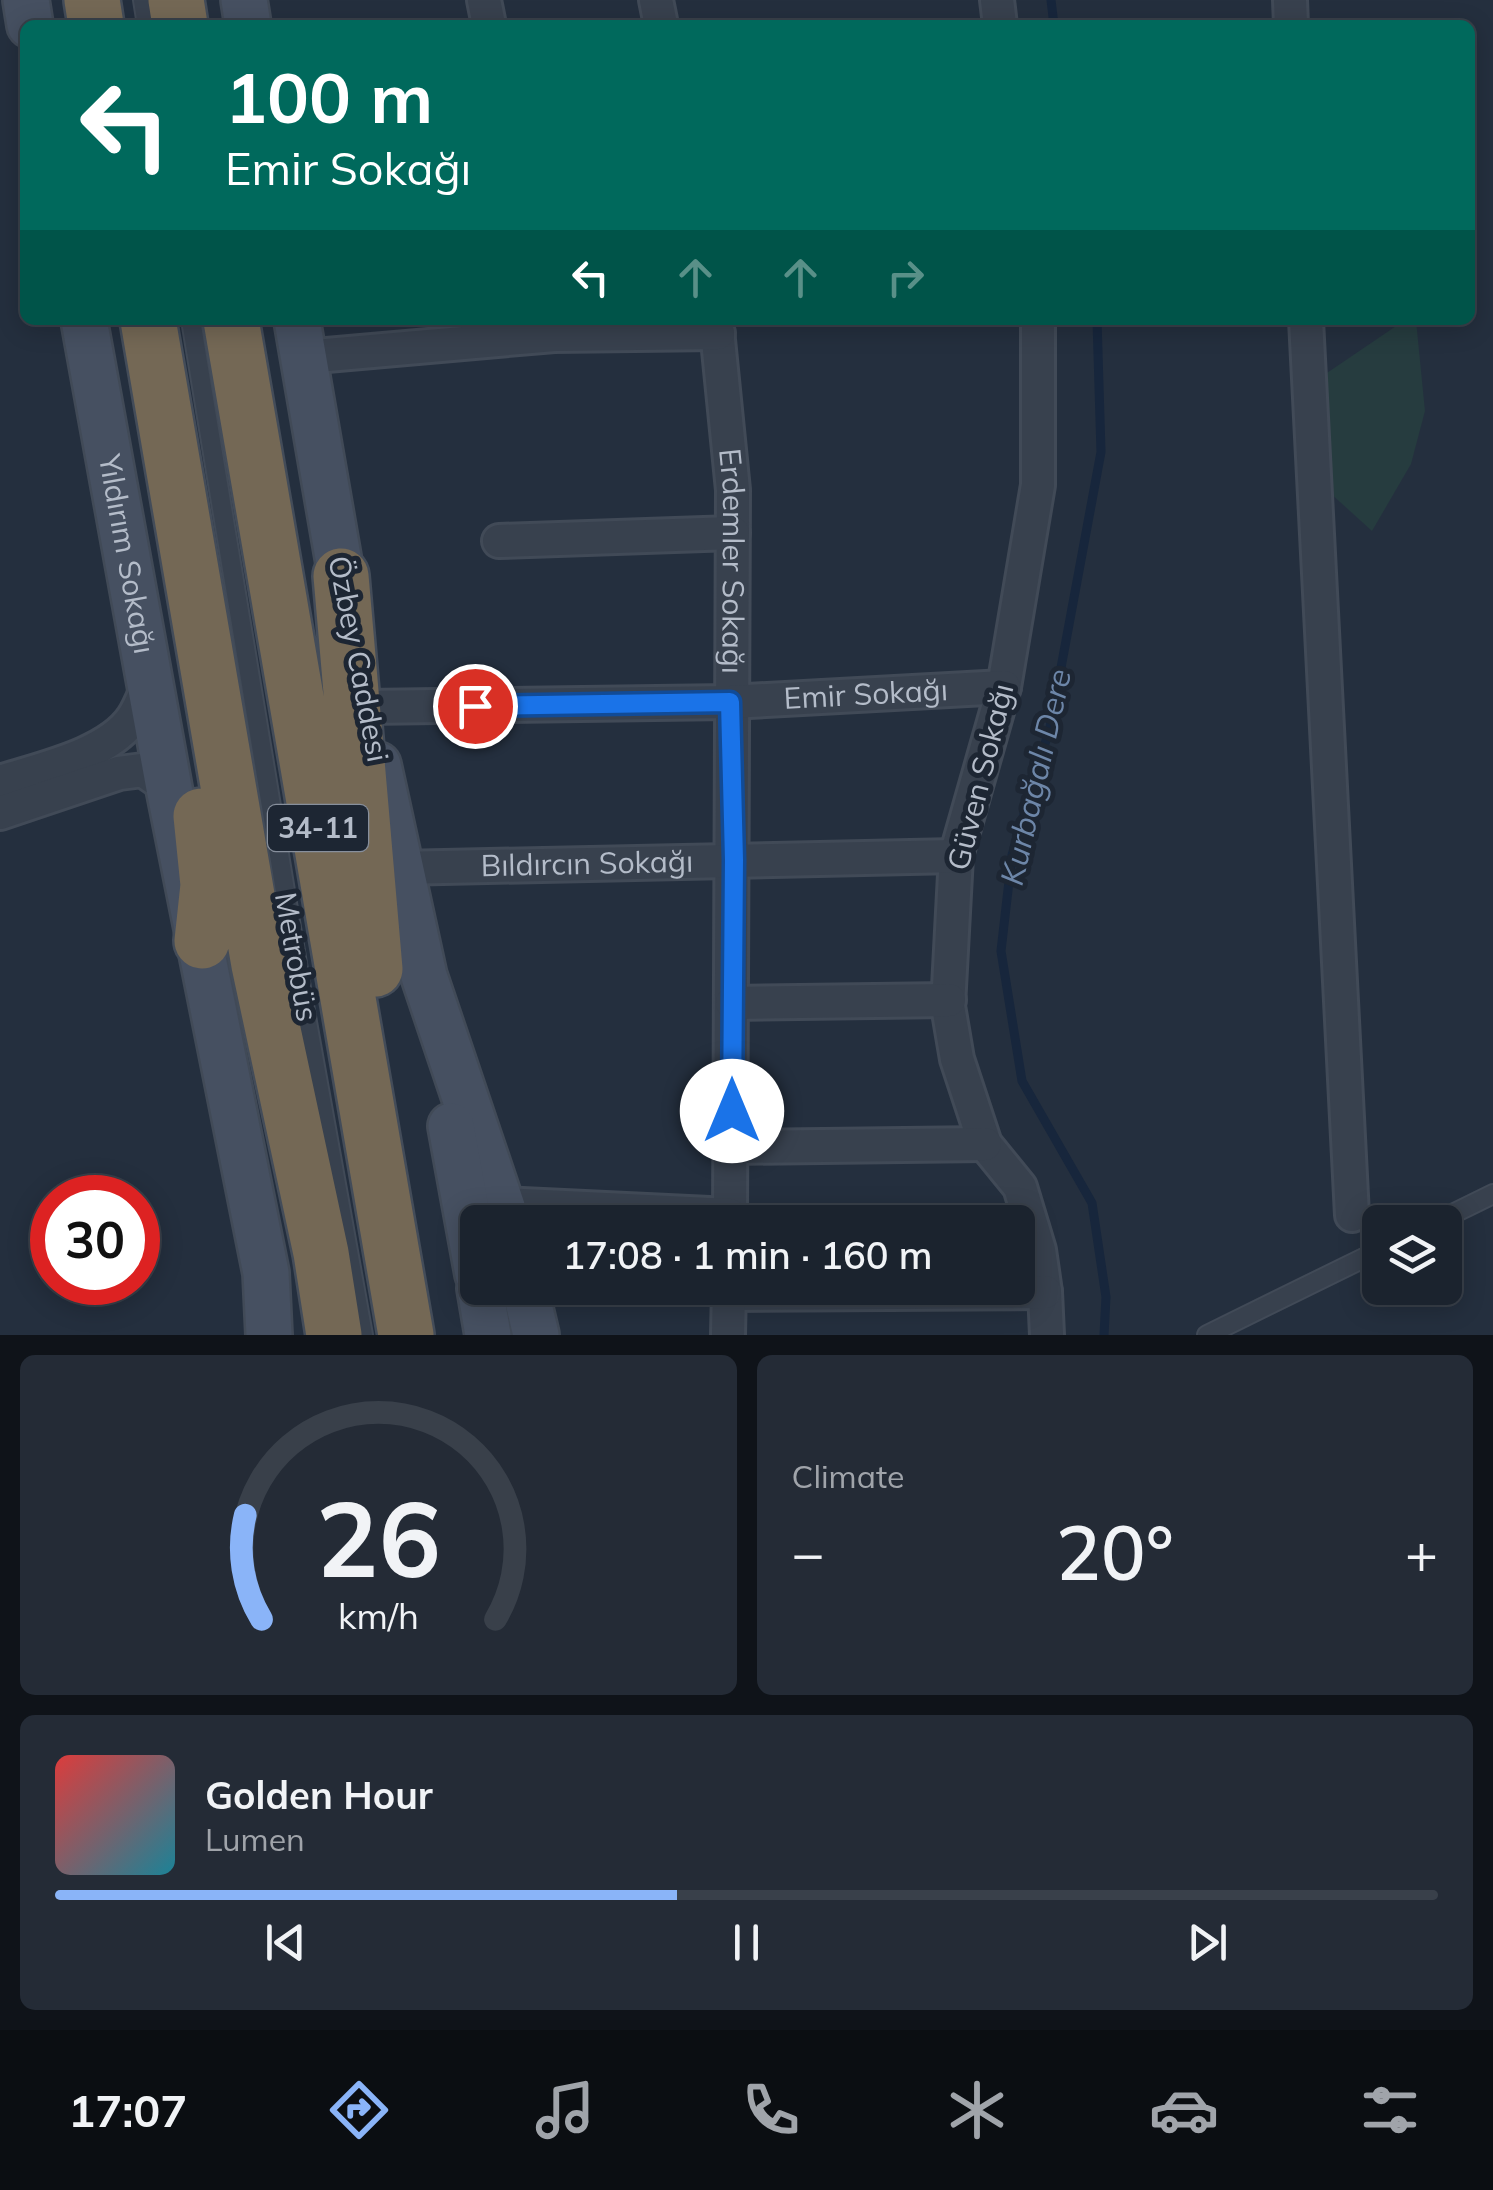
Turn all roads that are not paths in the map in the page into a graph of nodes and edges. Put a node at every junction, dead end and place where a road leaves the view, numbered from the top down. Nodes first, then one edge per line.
1 (85, 325) edge
2 (120, 325) edge
3 (149, 325) edge
4 (188, 325) edge
5 (232, 325) edge
6 (1038, 325) edge
7 (1306, 325) edge
8 (717, 326) edge
9 (552, 328) edge
10 (301, 338) edge
11 (733, 534) junction
12 (499, 541) dead end
13 (341, 576) junction
14 (150, 682) junction
15 (1004, 687) junction
16 (730, 702) junction
17 (366, 707) junction
18 (0, 782) edge
19 (169, 788) junction
20 (0, 813) edge
21 (956, 856) junction
22 (734, 860) junction
23 (399, 868) junction
24 (202, 941) junction
25 (424, 976) junction
26 (949, 1000) junction
27 (732, 1003) junction
28 (235, 1120) junction
29 (986, 1144) junction
30 (731, 1147) junction
31 (1493, 1194) edge
32 (465, 1205) edge
33 (501, 1205) edge
34 (730, 1205) edge
35 (1462, 1209) edge
36 (1352, 1215) dead end
37 (1362, 1259) edge
38 (1035, 1292) edge
39 (1045, 1292) junction
40 (483, 1305) edge
41 (529, 1305) edge
42 (729, 1305) edge
43 (241, 1335) edge
44 (269, 1335) edge
45 (332, 1335) edge
46 (363, 1335) edge
47 (407, 1335) edge
48 (488, 1335) edge
49 (536, 1335) edge
50 (728, 1335) edge
51 (1047, 1335) edge
52 (1207, 1335) edge

1 - 14 main road, Yıldırım Sokağı
2 - 24 highway
3 - 45 highway, 34-11
4 - 46 lane, Metrobüs
5 - 47 highway, 34-11
6 - 15 street, Güven Sokağı
7 - 36 street
8 - 9 street
8 - 11 street, Erdemler Sokağı
9 - 10 street
10 - 13 main road, Özbey Caddesi
11 - 12 street
11 - 16 street, Erdemler Sokağı
13 - 17 main road, Özbey Caddesi
13 - 47 highway
14 - 18 street
14 - 19 main road, Yıldırım Sokağı
15 - 16 street, Emir Sokağı
15 - 21 street, Güven Sokağı
16 - 17 street, Emir Sokağı
16 - 22 street, Erdemler Sokağı
17 - 23 main road, Özbey Caddesi
19 - 20 street
19 - 24 main road, Yıldırım Sokağı
21 - 22 street, Bıldırcın Sokağı
21 - 26 street, Güven Sokağı
22 - 23 street, Bıldırcın Sokağı
22 - 27 street, Erdemler Sokağı
23 - 25 main road, Özbey Caddesi
24 - 28 main road, Yıldırım Sokağı
25 - 32 main road
25 - 33 main road, Özbey Caddesi
26 - 27 street
26 - 29 street, Güven Sokağı
27 - 30 street, Erdemler Sokağı
28 - 43 main road
28 - 44 main road
29 - 30 street
29 - 39 street, Güven Sokağı
30 - 34 street, Erdemler Sokağı
31 - 35 lane
37 - 52 lane
38 - 39 street
39 - 51 street, Güven Sokağı
40 - 48 main road
41 - 49 main road
42 - 50 street

